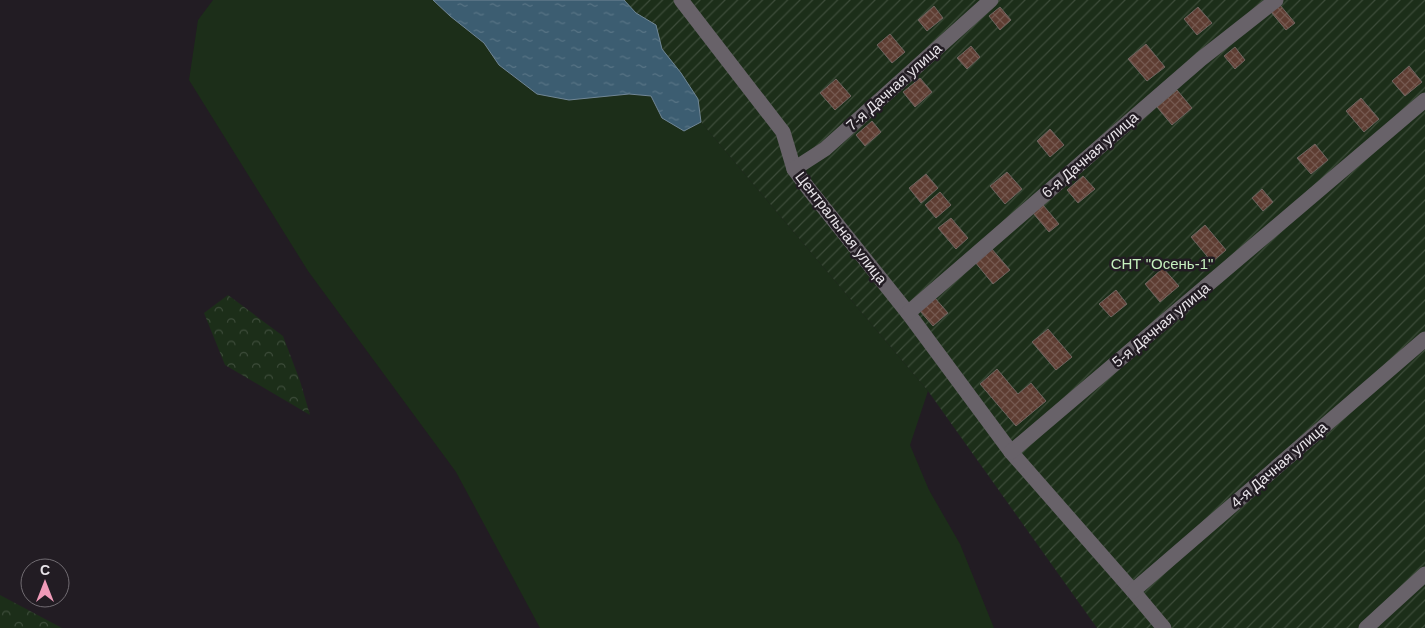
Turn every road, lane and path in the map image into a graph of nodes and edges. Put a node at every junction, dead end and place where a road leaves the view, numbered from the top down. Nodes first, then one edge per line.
1 (991, 0) edge
2 (1276, 0) edge
3 (689, 3) edge
4 (1425, 100) edge
5 (794, 169) junction
6 (908, 313) junction
7 (1425, 339) edge
8 (1011, 452) junction
9 (1425, 574) edge
10 (1133, 590) junction
11 (1164, 628) edge
12 (1366, 628) edge

1 - 5 street, 7-я Дачная улица
2 - 6 street, 6-я Дачная улица
3 - 5 street, Центральная улица
4 - 8 street, 5-я Дачная улица
5 - 6 street, Центральная улица
6 - 8 street, Центральная улица
7 - 10 street, 4-я Дачная улица
8 - 10 street, Центральная улица
9 - 12 street
10 - 11 street, Центральная улица

